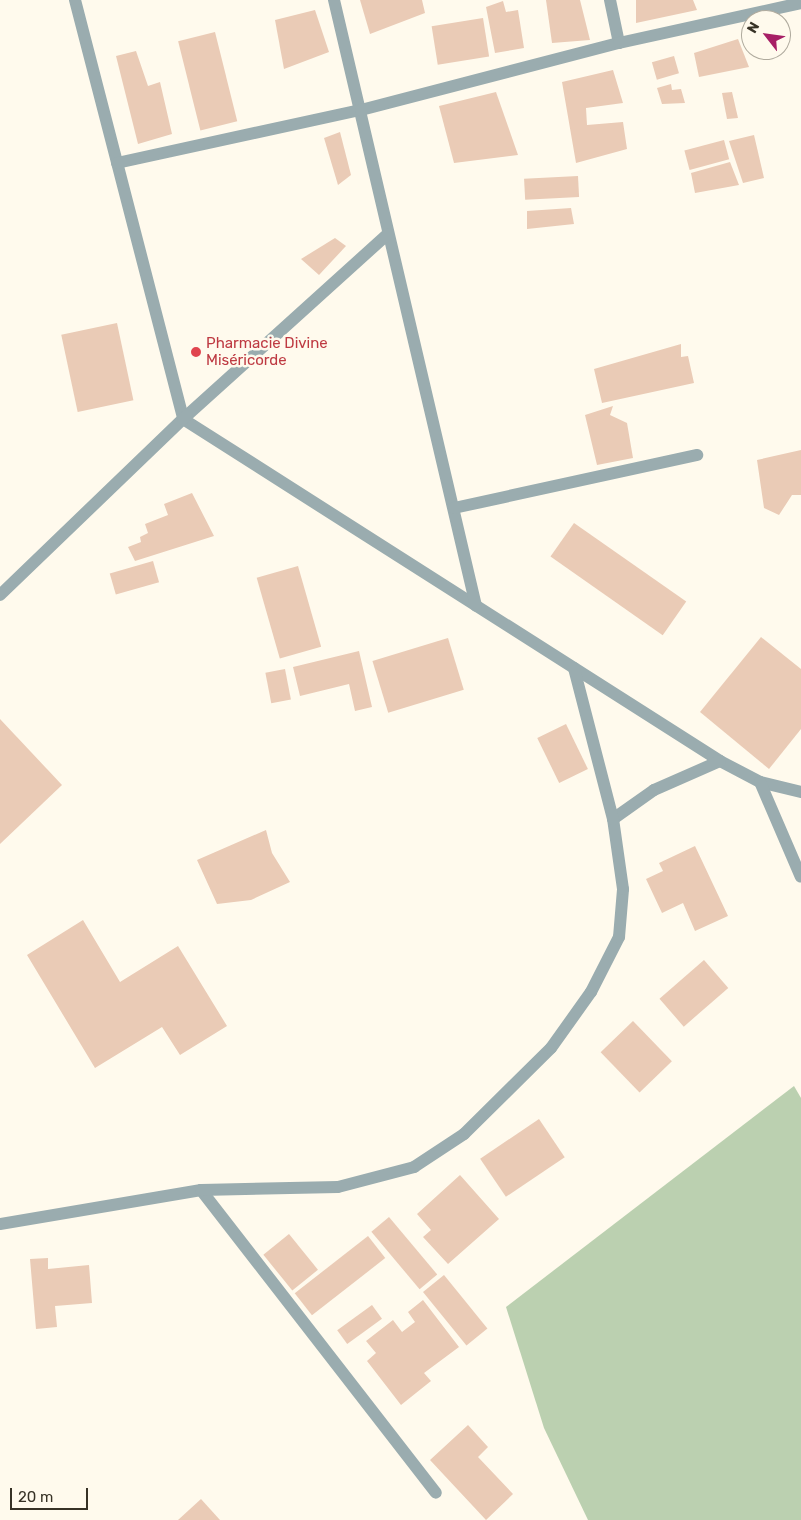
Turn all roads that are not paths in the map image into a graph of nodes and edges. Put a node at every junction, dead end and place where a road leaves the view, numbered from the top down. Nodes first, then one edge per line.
1 (75, 0) edge
2 (334, 0) edge
3 (610, 0) edge
4 (801, 3) edge
5 (619, 43) junction
6 (361, 110) junction
7 (117, 163) junction
8 (388, 234) junction
9 (183, 419) junction
10 (697, 455) dead end
11 (454, 508) junction
12 (0, 595) edge
13 (476, 606) junction
14 (574, 668) junction
15 (720, 761) junction
16 (760, 782) junction
17 (801, 792) edge
18 (613, 819) junction
19 (801, 877) edge
20 (201, 1190) junction
21 (0, 1224) edge
22 (436, 1493) dead end

1 - 7 street
2 - 6 street
3 - 5 street
4 - 5 street
5 - 6 street
6 - 7 street
6 - 8 street
7 - 9 street
8 - 9 street
8 - 11 street
9 - 12 street
9 - 13 street
10 - 11 street
11 - 13 street
13 - 14 street
14 - 15 street
14 - 18 street
15 - 16 street
15 - 18 street
16 - 17 street
16 - 19 street
18 - 20 street
20 - 21 street
20 - 22 street

